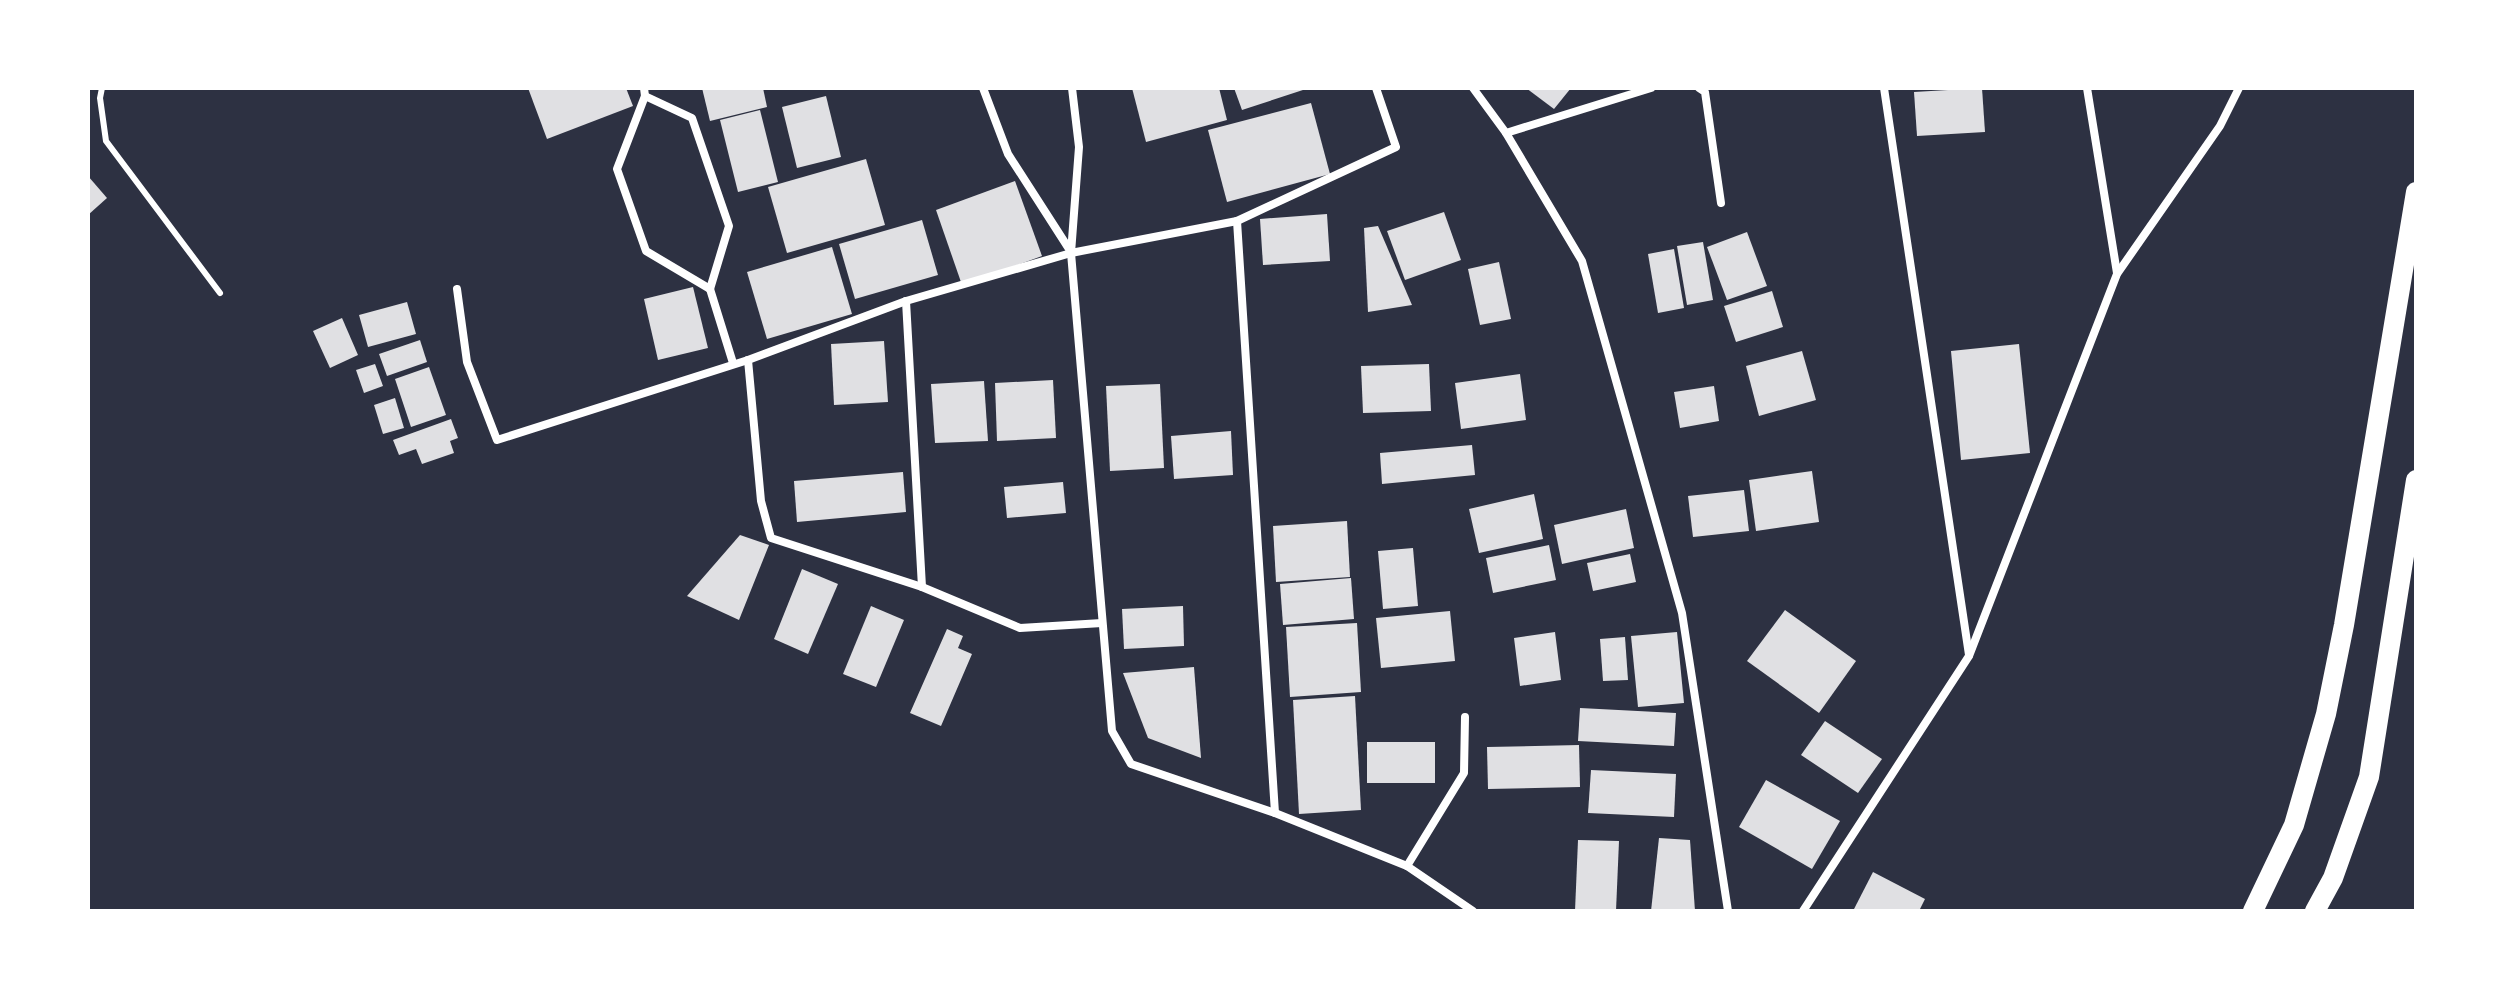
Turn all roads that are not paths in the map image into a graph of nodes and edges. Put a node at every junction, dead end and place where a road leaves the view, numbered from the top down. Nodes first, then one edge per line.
1 (102, 88) edge
2 (983, 88) edge
3 (1072, 88) edge
4 (1376, 88) edge
5 (1473, 88) edge
6 (1651, 88) edge
7 (1699, 88) edge
8 (1884, 88) edge
9 (2087, 88) edge
10 (2239, 88) edge
11 (644, 92) edge
12 (1506, 133) junction
13 (2416, 192) edge
14 (1721, 203) dead end
15 (1237, 221) junction
16 (1071, 253) junction
17 (2117, 274) junction
18 (457, 289) dead end
19 (710, 289) junction
20 (220, 293) dead end
21 (906, 301) junction
22 (748, 360) junction
23 (733, 363) junction
24 (2416, 480) edge
25 (922, 587) junction
26 (1102, 623) junction
27 (1969, 656) junction
28 (1465, 717) dead end
29 (1275, 813) junction
30 (1407, 866) junction
31 (1473, 911) edge
32 (1728, 911) edge
33 (1803, 911) edge
34 (2253, 911) edge
35 (2315, 911) edge

1 - 20 lane
2 - 16 street
3 - 16 street
4 - 15 street
5 - 12 street
6 - 12 street
7 - 14 street
8 - 27 street
9 - 17 street
10 - 17 street
11 - 19 street
11 - 19 street
12 - 32 street
13 - 34 main road
15 - 16 street
15 - 29 street
16 - 21 street
16 - 26 street
17 - 27 street
18 - 23 street
19 - 23 street
21 - 22 street
21 - 25 street
22 - 23 street
22 - 25 street
24 - 35 main road
25 - 26 street
26 - 29 street
27 - 33 street
28 - 30 street
29 - 30 street
30 - 31 street

